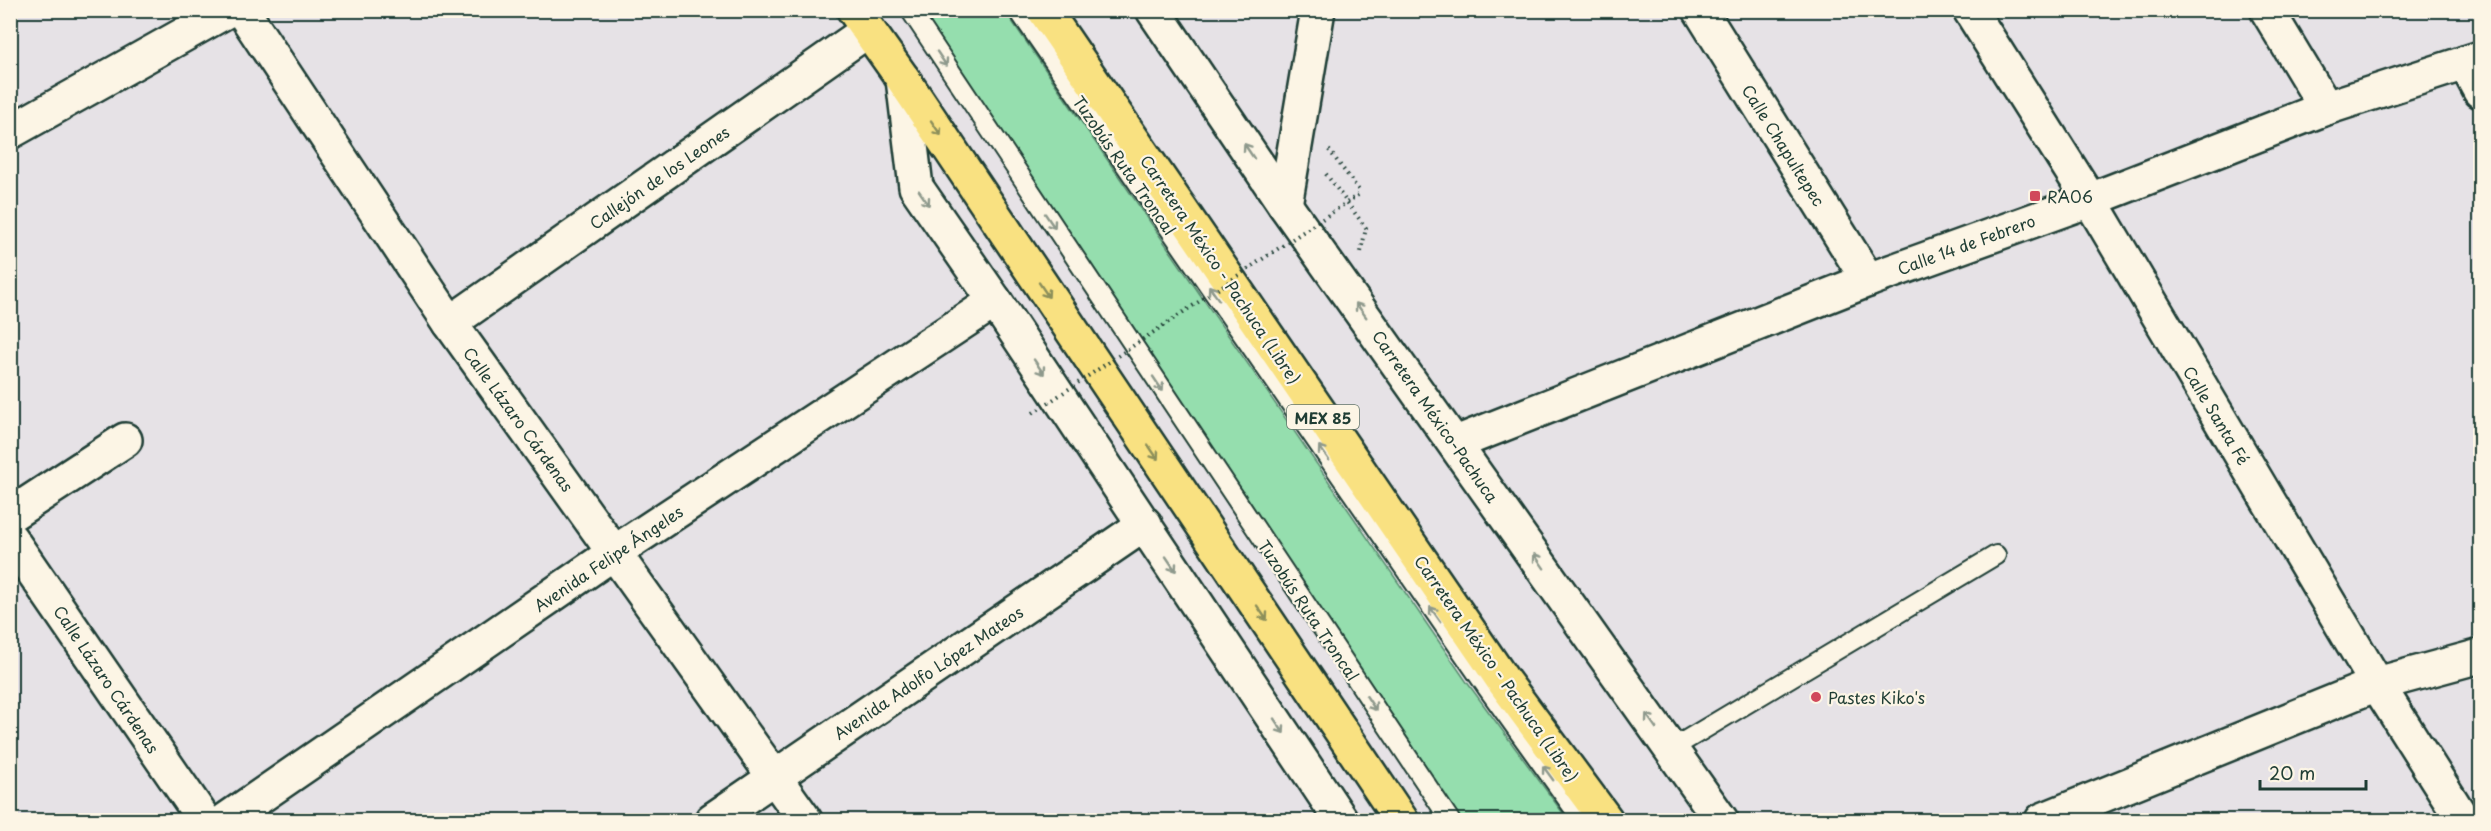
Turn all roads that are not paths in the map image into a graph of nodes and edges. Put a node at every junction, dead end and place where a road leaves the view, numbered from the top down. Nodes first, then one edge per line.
1 (228, 10) edge
2 (242, 10) edge
3 (910, 10) edge
4 (1018, 10) edge
5 (1044, 10) edge
6 (1318, 10) edge
7 (1700, 10) edge
8 (1970, 10) edge
9 (2267, 10) edge
10 (1156, 11) edge
11 (861, 21) edge
12 (2475, 71) edge
13 (903, 79) junction
14 (2326, 108) junction
15 (15, 121) edge
16 (2090, 200) junction
17 (1286, 205) junction
18 (1868, 280) junction
19 (995, 301) junction
20 (450, 323) junction
21 (125, 440) dead end
22 (1456, 443) junction
23 (10, 515) edge
24 (1145, 524) junction
25 (10, 538) edge
26 (615, 552) junction
27 (1996, 555) dead end
28 (2481, 656) edge
29 (2377, 684) junction
30 (1671, 749) junction
31 (773, 778) junction
32 (204, 820) edge
33 (226, 820) edge
34 (712, 820) edge
35 (805, 820) edge
36 (1341, 820) edge
37 (1401, 820) edge
38 (1449, 820) edge
39 (1582, 820) edge
40 (1606, 820) edge
41 (1721, 820) edge
42 (2042, 820) edge
43 (2463, 820) edge

1 - 15 street
2 - 20 street, Calle Lázaro Cárdenas
3 -> 38 lane, Tuzobús Ruta Troncal
39 -> 4 lane, Tuzobús Ruta Troncal
5 - 40 highway, Carretera México - Pachuca (Libre) / MEX 85
6 - 17 street
7 - 18 street, Calle Chapultepec
8 - 16 street, Calle Santa Fé
9 - 14 street
17 -> 10 street, Carretera México-Pachuca
11 - 13 highway
11 - 20 street, Callejón de los Leones
12 - 14 street, Calle 14 de Febrero
13 -> 19 street
13 -> 37 highway
14 - 16 street, Calle 14 de Febrero
16 - 18 street, Calle 14 de Febrero
16 - 29 street, Calle Santa Fé
22 -> 17 street, Carretera México-Pachuca
18 - 22 street, Calle 14 de Febrero
19 -> 24 street
19 - 26 street, Avenida Felipe Ángeles
20 - 26 street, Calle Lázaro Cárdenas
21 - 23 street
30 -> 22 street, Carretera México-Pachuca
24 - 31 street, Avenida Adolfo López Mateos
24 -> 36 street
25 - 32 street, Calle Lázaro Cárdenas
26 - 31 street, Calle Lázaro Cárdenas
26 - 33 street, Avenida Felipe Ángeles
27 - 30 lane
28 - 29 street
29 - 42 street
29 - 43 street, Calle Santa Fé
30 - 41 street, Carretera México-Pachuca
31 - 34 street, Avenida Adolfo López Mateos
31 - 35 street, Calle Lázaro Cárdenas

